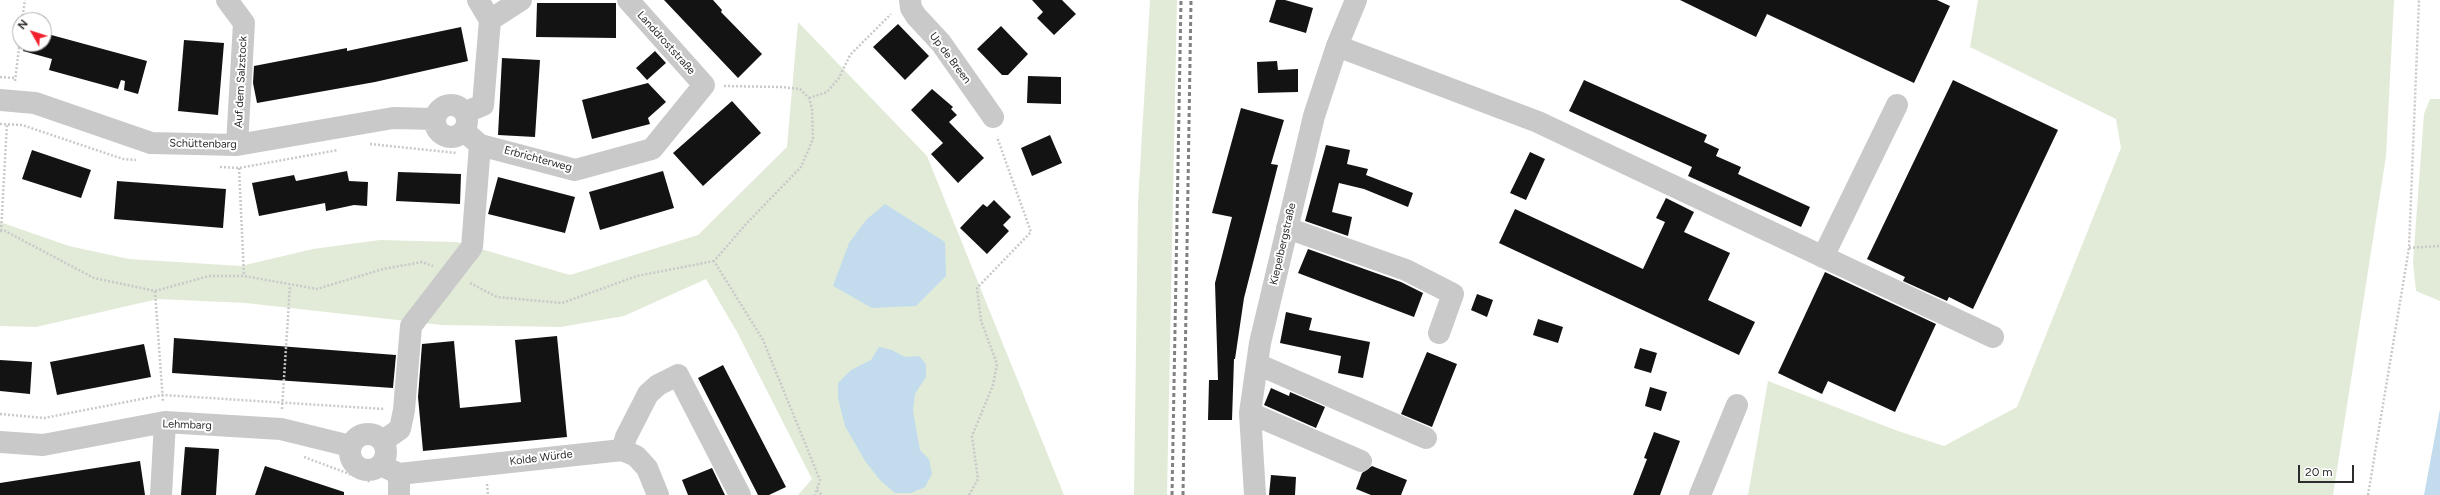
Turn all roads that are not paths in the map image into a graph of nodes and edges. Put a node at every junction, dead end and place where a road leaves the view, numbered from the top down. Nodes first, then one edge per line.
1 (227, 0) edge
2 (478, 0) edge
3 (521, 0) edge
4 (628, 0) edge
5 (910, 0) edge
6 (1356, 0) edge
7 (490, 20) junction
8 (1338, 46) junction
9 (704, 85) joint
10 (6, 100) edge
11 (1897, 105) dead end
12 (993, 117) dead end
13 (465, 121) junction
14 (480, 144) junction
15 (237, 145) junction
16 (1287, 228) junction
17 (1823, 257) junction
18 (1439, 333) dead end
19 (1993, 337) dead end
20 (1257, 364) junction
21 (1737, 405) dead end
22 (1250, 413) junction
23 (165, 422) junction
24 (1426, 438) dead end
25 (383, 441) junction
26 (0, 442) edge
27 (350, 446) junction
28 (622, 450) junction
29 (1361, 461) dead end
30 (388, 479) edge
31 (161, 495) edge
32 (658, 495) edge
33 (740, 495) edge
34 (1255, 495) edge
35 (1700, 495) edge

1 - 15 street, Auf dem Salzstock
2 - 7 street
3 - 7 street
4 - 9 street, Landdroststraße
5 - 12 street, Up de Breen
6 - 8 street, Kiepelbergstraße
7 - 13 street
8 - 16 street, Kiepelbergstraße
8 - 17 street
9 - 14 street, Erbrichterweg
10 - 15 street, Schüttenbarg
11 - 17 street
13 - 14 street, Erbrichterweg
13 - 15 street, Schüttenbarg
14 - 25 street
16 - 18 street
16 - 20 street, Kiepelbergstraße
17 - 19 street
20 - 22 street, Kiepelbergstraße
20 - 24 street
21 - 35 street
22 - 29 street
22 - 34 street, Kiepelbergstraße
23 - 26 street, Lehmbarg
23 - 27 street, Lehmbarg
23 - 31 street
25 - 27 street
25 - 30 street
27 - 30 street, Kolde Würde
28 - 30 street, Kolde Würde
28 - 32 street
28 - 33 street

